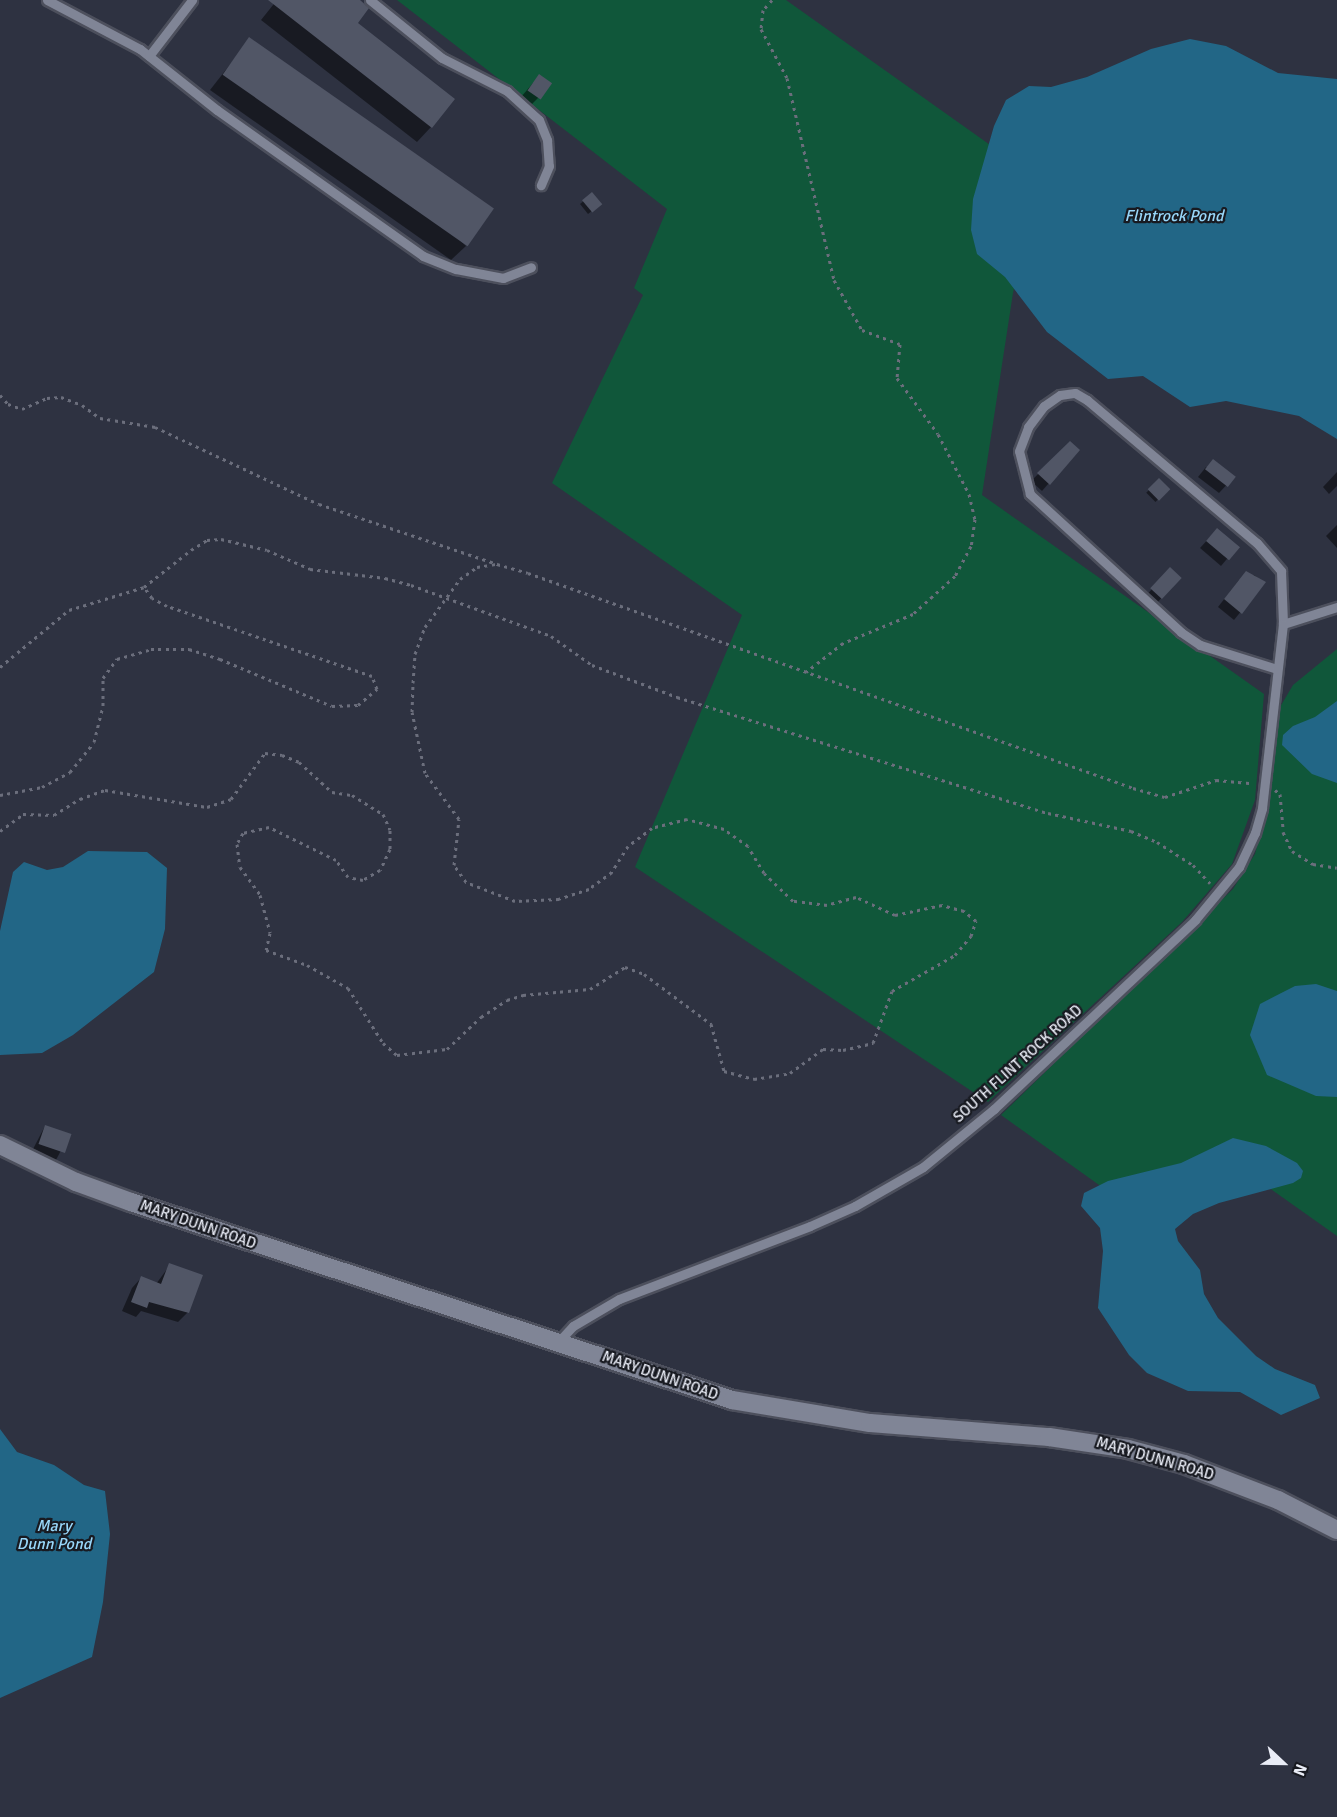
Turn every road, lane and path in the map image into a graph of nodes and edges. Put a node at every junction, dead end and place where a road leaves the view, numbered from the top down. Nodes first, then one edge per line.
1 (47, 0) edge
2 (192, 0) edge
3 (370, 0) edge
4 (772, 0) edge
5 (149, 56) junction
6 (540, 185) dead end
7 (531, 267) dead end
8 (0, 395) edge
9 (497, 564) junction
10 (144, 587) junction
11 (446, 598) junction
12 (1337, 607) edge
13 (1283, 624) junction
14 (0, 667) edge
15 (1277, 669) junction
16 (806, 672) junction
17 (1264, 786) junction
18 (0, 795) edge
19 (0, 831) edge
20 (1337, 868) edge
21 (1220, 893) junction
22 (0, 1145) edge
23 (559, 1341) junction
24 (1337, 1530) edge

1 - 5 lane
2 - 5 lane
3 - 6 lane
4 - 16 path
5 - 7 lane
8 - 9 path
9 - 11 path
9 - 16 path
10 - 11 path
10 - 14 path
10 - 18 path
11 - 19 path
11 - 21 path
12 - 13 lane
13 - 15 lane, SOUTH FLINT ROCK ROAD
13 - 15 lane, SOUTH FLINT ROCK ROAD
15 - 17 lane, SOUTH FLINT ROCK ROAD
16 - 17 path
17 - 20 path
17 - 21 lane, SOUTH FLINT ROCK ROAD
21 - 23 lane, SOUTH FLINT ROCK ROAD
22 - 23 street, MARY DUNN ROAD
23 - 24 street, MARY DUNN ROAD

